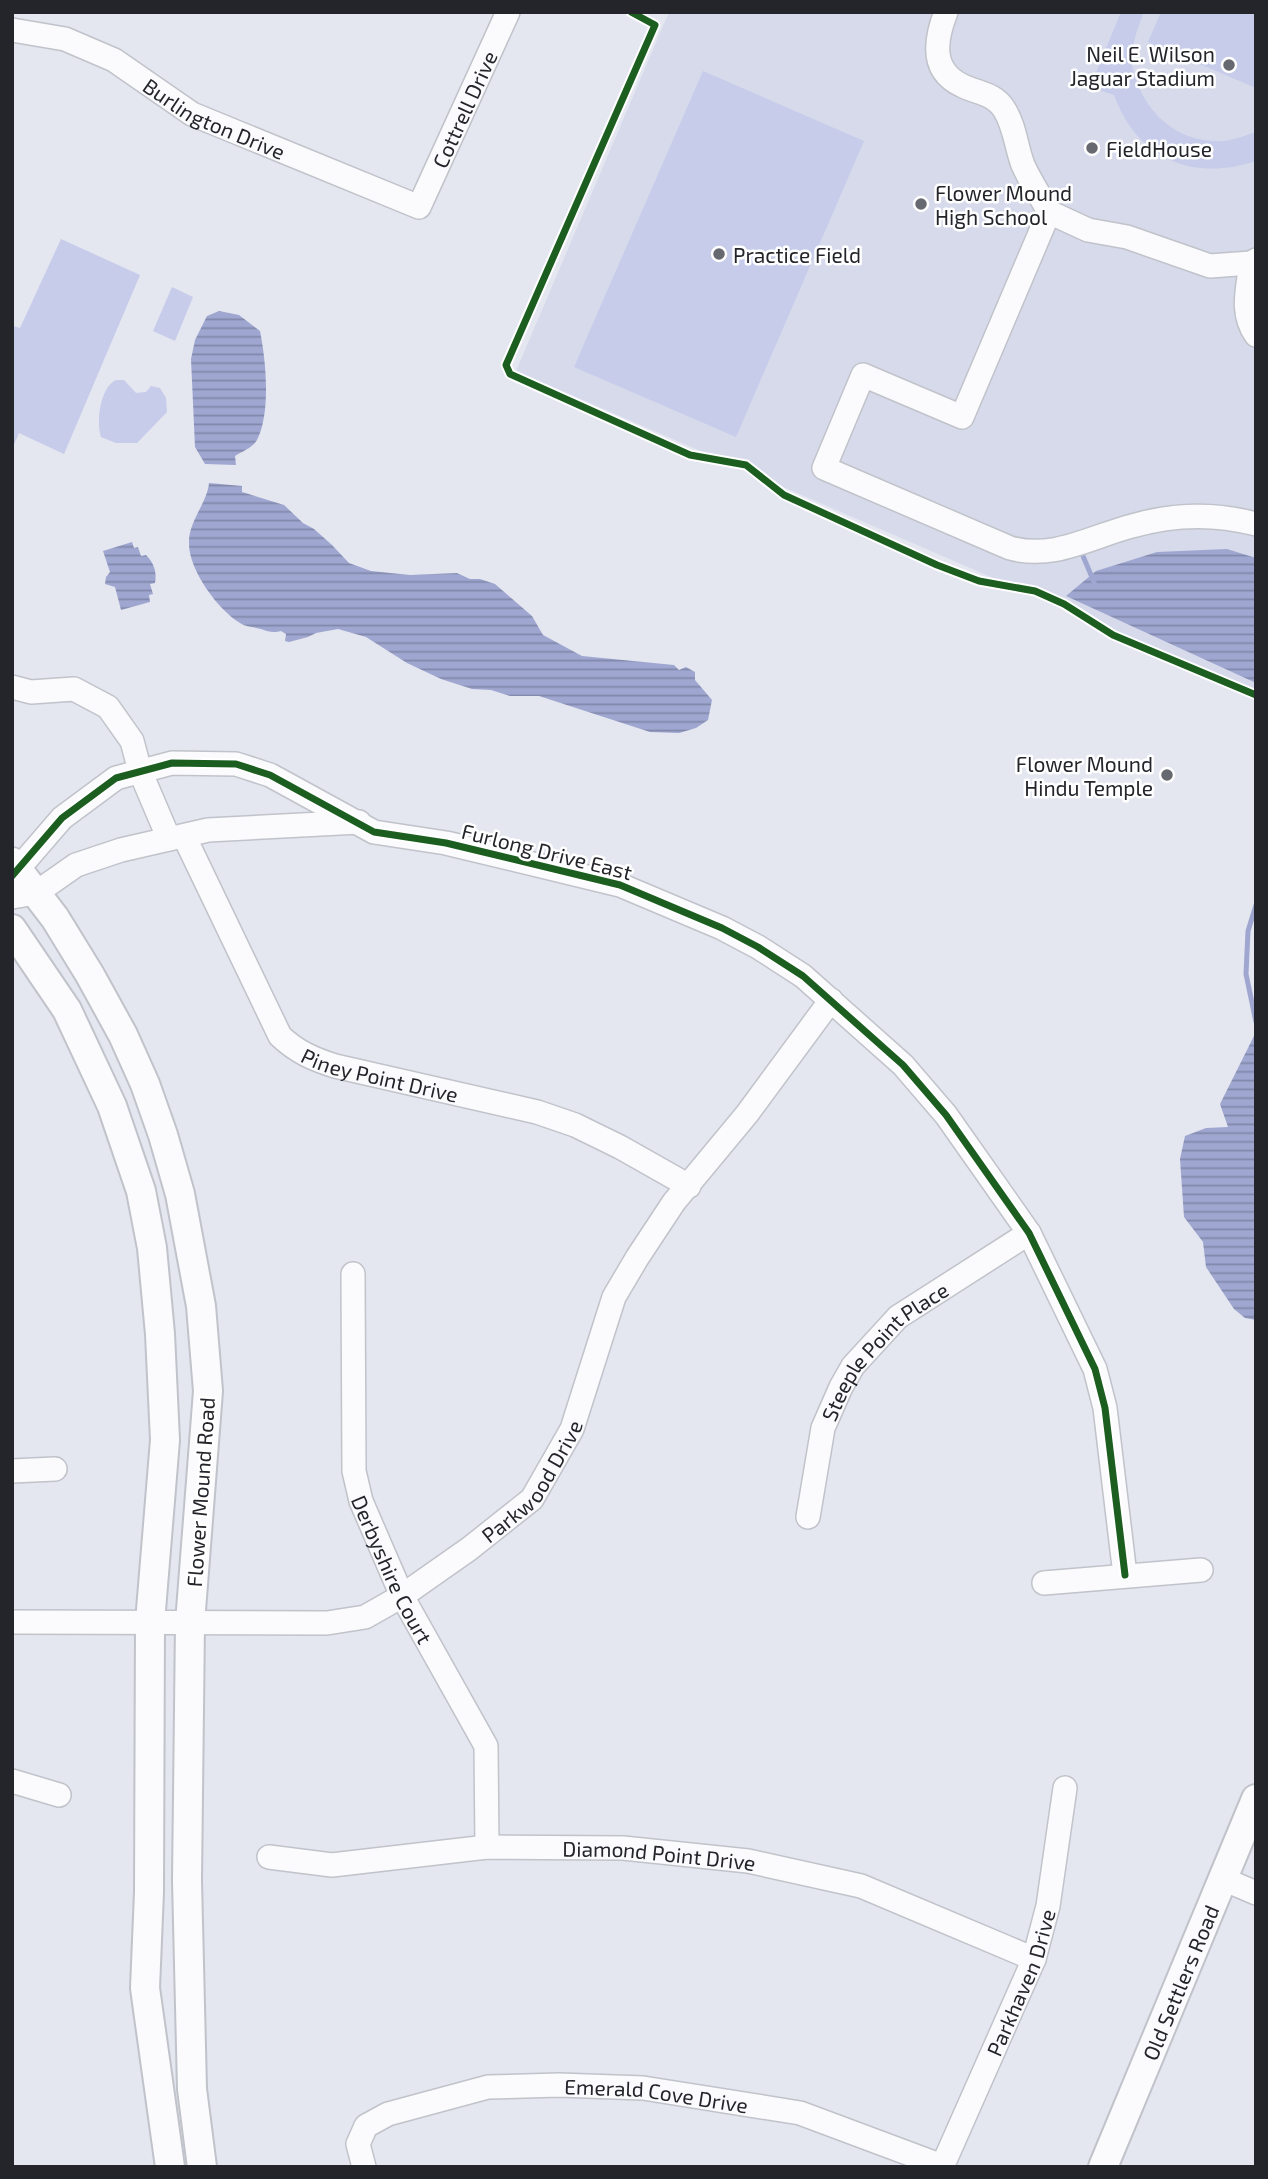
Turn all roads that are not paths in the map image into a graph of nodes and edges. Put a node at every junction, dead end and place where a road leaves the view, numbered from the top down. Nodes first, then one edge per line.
1 (508, 12) edge
2 (946, 12) edge
3 (12, 30) edge
4 (419, 207) joint
5 (1049, 212) junction
6 (1254, 262) edge
7 (1256, 335) edge
8 (1256, 524) edge
9 (12, 687) edge
10 (140, 771) junction
11 (359, 822) junction
12 (177, 837) junction
13 (14, 869) edge
14 (24, 895) edge
15 (12, 929) edge
16 (831, 1000) junction
17 (689, 1186) junction
18 (1029, 1233) junction
19 (353, 1274) dead end
20 (55, 1469) dead end
21 (12, 1471) edge
22 (808, 1517) dead end
23 (1201, 1570) dead end
24 (1125, 1576) junction
25 (1044, 1583) dead end
26 (402, 1596) junction
27 (12, 1622) edge
28 (150, 1622) junction
29 (190, 1623) junction
30 (12, 1781) edge
31 (1065, 1788) dead end
32 (59, 1795) dead end
33 (1256, 1799) edge
34 (487, 1847) junction
35 (269, 1857) dead end
36 (1223, 1879) junction
37 (1256, 1892) edge
38 (1034, 1959) junction
39 (942, 2166) edge
40 (170, 2167) edge
41 (202, 2167) edge
42 (364, 2167) edge
43 (1103, 2167) edge

1 - 4 street, Cottrell Drive
2 - 5 street
3 - 4 street, Burlington Drive
5 - 6 street
5 - 8 street
6 - 7 street
9 - 10 street, Piney Point Drive
10 - 11 street
10 - 12 street, Piney Point Drive
10 - 13 street
11 - 12 street, Furlong Drive East
11 - 16 street, Furlong Drive East
12 - 14 street, Furlong Drive East
12 - 17 street, Piney Point Drive
13 - 14 main road, Flower Mound Road
14 - 29 main road, Flower Mound Road
15 - 28 main road, Flower Mound Road
16 - 17 street, Parkwood Drive
16 - 18 street, Furlong Drive East
17 - 26 street, Parkwood Drive
18 - 22 street, Steeple Point Place
18 - 24 street, Furlong Drive East
19 - 26 street, Derbyshire Court
20 - 21 street
23 - 24 street
24 - 25 street
26 - 29 street, Parkwood Drive
26 - 34 street, Derbyshire Court
27 - 28 street, Parkwood Drive
28 - 29 street, Parkwood Drive
28 - 40 main road, Flower Mound Road
29 - 41 main road, Flower Mound Road
30 - 32 street
31 - 38 street, Parkhaven Drive
33 - 36 main road, Old Settlers Road
34 - 35 street, Diamond Point Drive
34 - 38 street, Diamond Point Drive
36 - 37 street
36 - 43 main road, Old Settlers Road
38 - 39 street, Parkhaven Drive
39 - 42 street, Emerald Cove Drive

